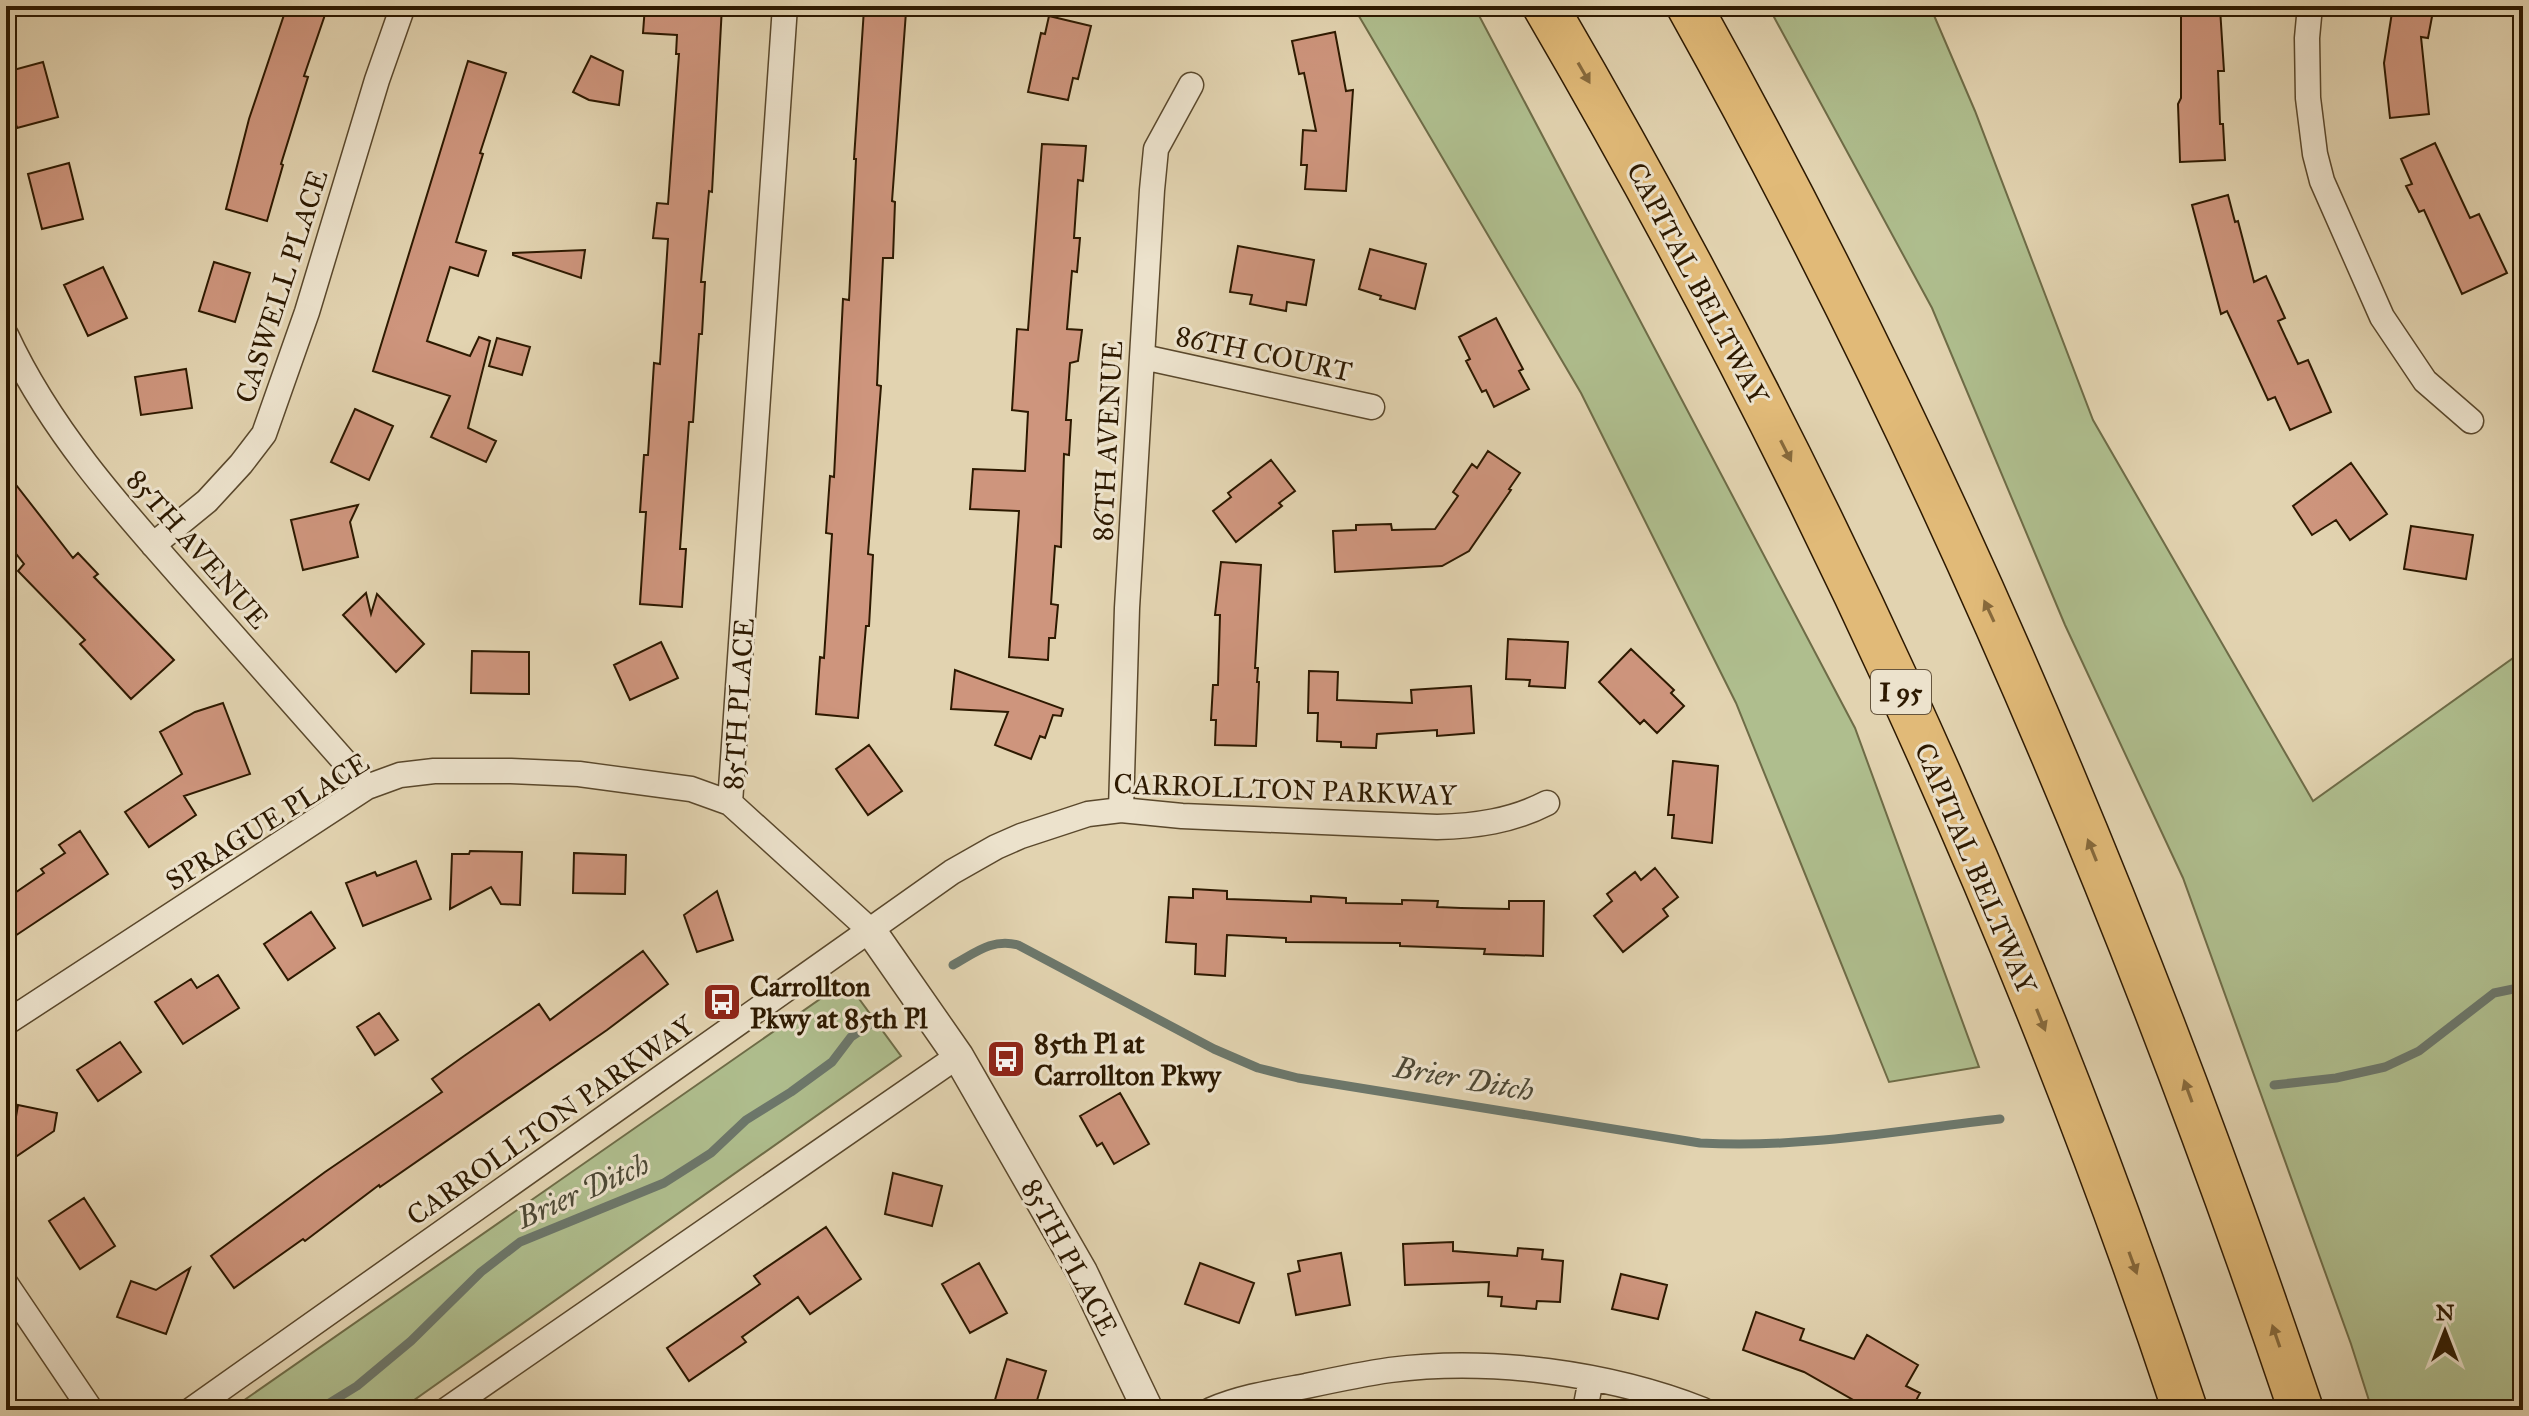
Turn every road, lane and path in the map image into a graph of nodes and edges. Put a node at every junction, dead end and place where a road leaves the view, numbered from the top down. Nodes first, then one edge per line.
1 (403, 6) edge
2 (785, 6) edge
3 (1545, 6) edge
4 (1689, 6) edge
5 (2310, 6) edge
6 (1191, 85) dead end
7 (6, 335) edge
8 (1143, 357) junction
9 (1372, 407) dead end
10 (2471, 421) dead end
11 (153, 545) junction
12 (367, 787) junction
13 (730, 803) junction
14 (1547, 803) dead end
15 (1121, 810) junction
16 (871, 931) junction
17 (6, 1023) edge
18 (958, 1056) junction
19 (6, 1284) edge
20 (1591, 1379) junction
21 (91, 1410) edge
22 (191, 1410) edge
23 (446, 1410) edge
24 (1148, 1410) edge
25 (1211, 1410) edge
26 (1585, 1410) edge
27 (1703, 1410) edge
28 (2185, 1410) edge
29 (2301, 1410) edge

1 - 11 street, CASWELL PLACE
2 - 13 street, 85TH PLACE
3 -> 28 highway, CAPITAL BELTWAY / I 95
29 -> 4 highway
5 - 10 street
6 - 8 street, 86TH AVENUE
7 - 11 street, 85TH AVENUE
8 - 9 street, 86TH COURT
8 - 15 street, 86TH AVENUE
11 - 12 street, 85TH AVENUE
12 - 13 street, SPRAGUE PLACE
12 - 17 street, SPRAGUE PLACE
13 - 16 street, 85TH PLACE
14 - 15 street, CARROLLTON PARKWAY
15 - 16 street, CARROLLTON PARKWAY
16 - 18 street, 85TH PLACE
16 - 22 street, CARROLLTON PARKWAY
18 - 23 street
18 - 24 street, 85TH PLACE
19 - 21 street
20 - 25 street
20 - 26 street
20 - 27 street

